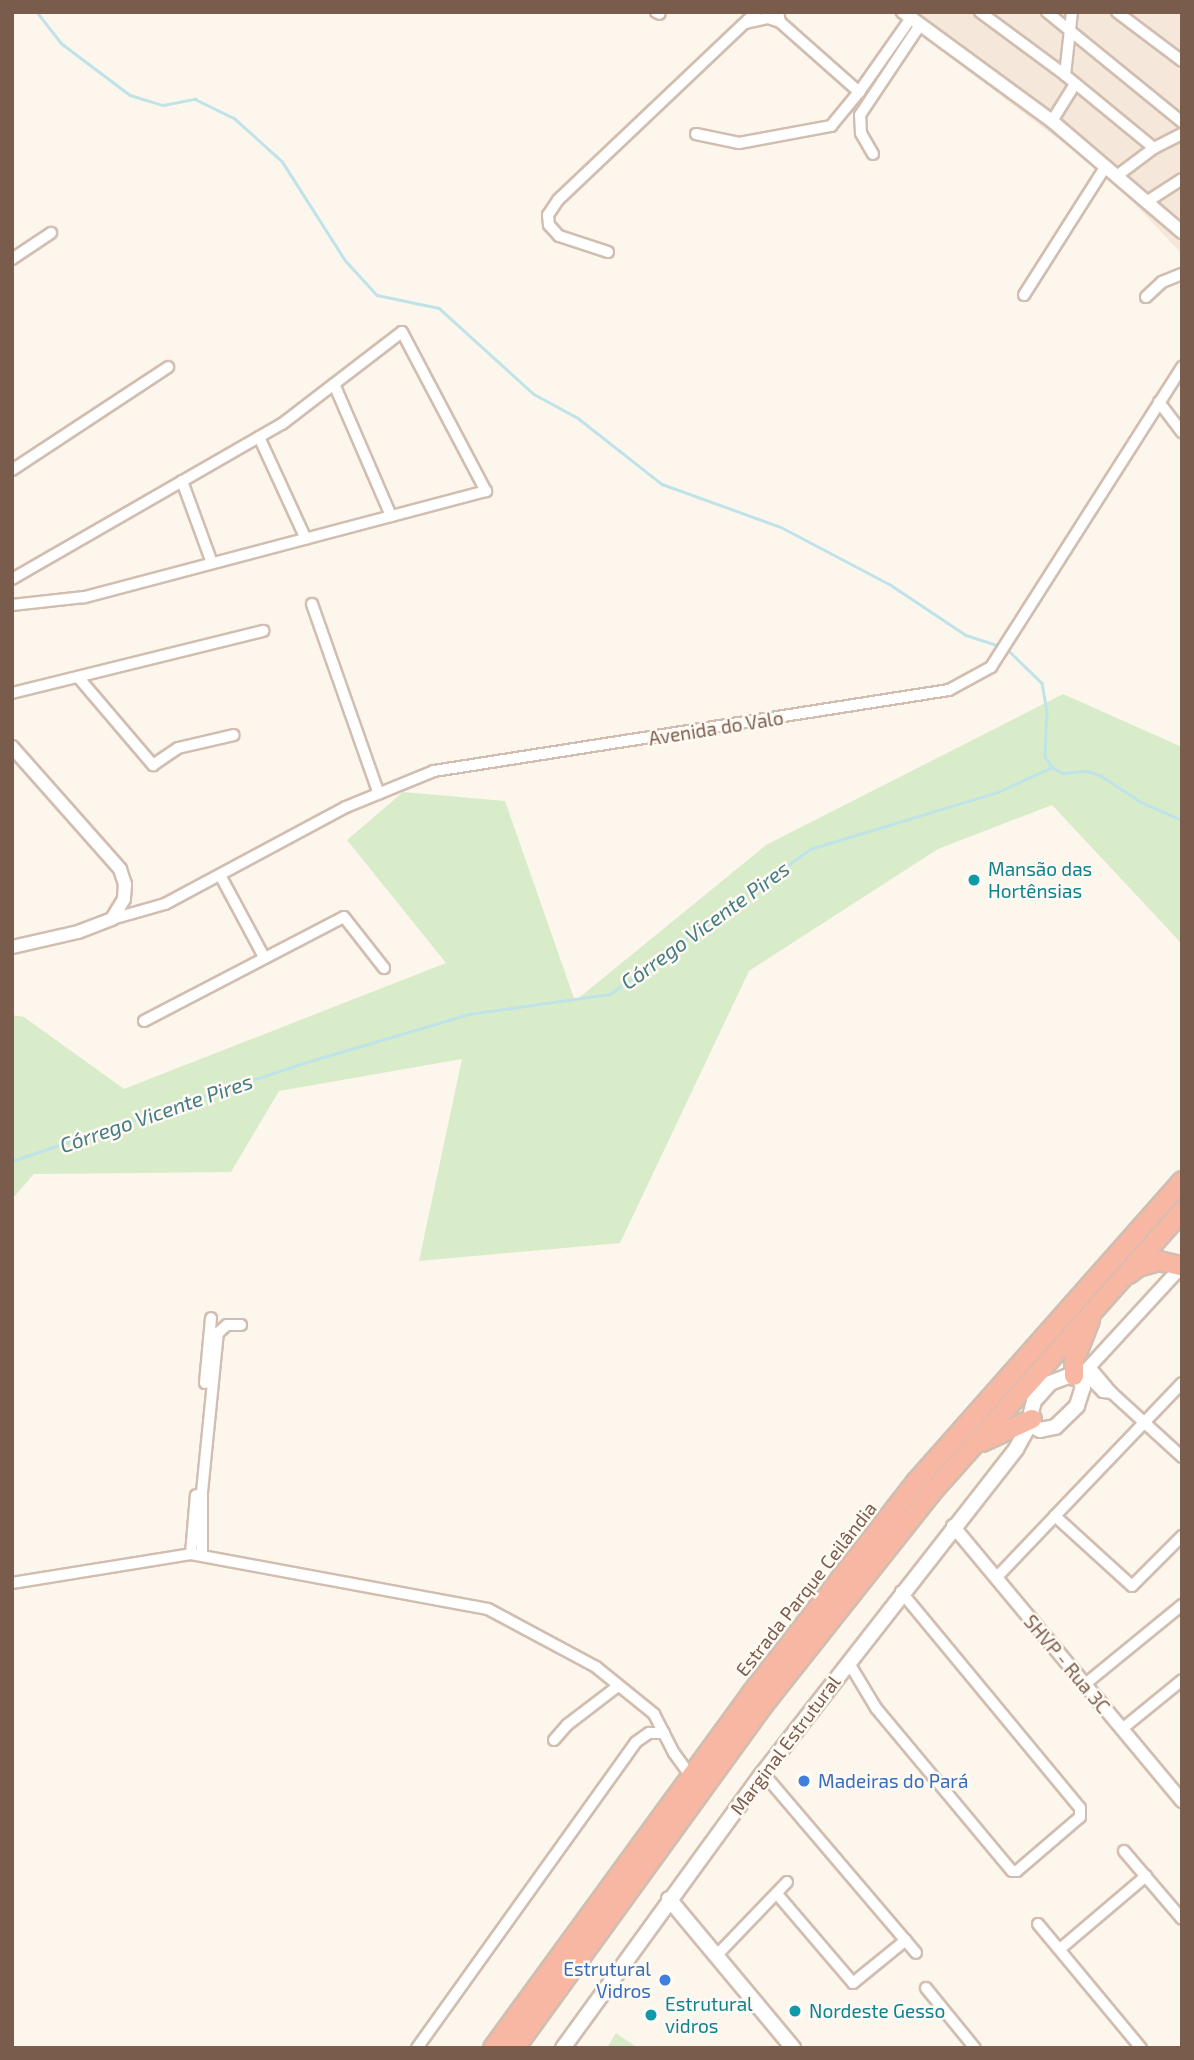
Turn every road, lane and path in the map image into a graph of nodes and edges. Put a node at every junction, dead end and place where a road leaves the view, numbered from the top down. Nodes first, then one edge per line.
1 (756, 12) edge
2 (980, 12) edge
3 (1047, 12) edge
4 (1072, 12) edge
5 (1117, 12) edge
6 (779, 17) edge
7 (911, 18) edge
8 (744, 23) junction
9 (1070, 31) junction
10 (1182, 61) edge
11 (1065, 75) junction
12 (1075, 84) junction
13 (859, 92) junction
14 (1052, 121) junction
15 (1182, 122) edge
16 (696, 134) dead end
17 (1182, 134) edge
18 (1154, 148) junction
19 (873, 154) dead end
20 (1107, 166) junction
21 (1118, 175) junction
22 (1182, 179) edge
23 (1148, 201) junction
24 (1180, 227) edge
25 (51, 233) dead end
26 (608, 252) dead end
27 (12, 259) edge
28 (1182, 274) edge
29 (1024, 295) dead end
30 (1146, 297) dead end
31 (168, 367) dead end
32 (1182, 367) edge
33 (334, 384) junction
34 (1159, 402) junction
35 (1182, 432) edge
36 (259, 437) junction
37 (12, 470) edge
38 (182, 481) junction
39 (391, 516) junction
40 (306, 539) junction
41 (212, 564) junction
42 (12, 579) edge
43 (312, 604) dead end
44 (12, 605) edge
45 (263, 631) dead end
46 (78, 677) junction
47 (12, 693) edge
48 (234, 735) dead end
49 (12, 747) edge
50 (379, 793) junction
51 (220, 875) junction
52 (112, 919) junction
53 (12, 947) edge
54 (264, 957) junction
55 (384, 968) dead end
56 (144, 1021) dead end
57 (1182, 1181) edge
58 (1182, 1211) edge
59 (1182, 1266) edge
60 (1105, 1294) junction
61 (211, 1318) dead end
62 (241, 1325) dead end
63 (1082, 1374) junction
64 (1182, 1383) edge
65 (1035, 1423) junction
66 (1144, 1424) junction
67 (967, 1451) junction
68 (1182, 1457) edge
69 (1055, 1516) junction
70 (953, 1526) junction
71 (1182, 1536) edge
72 (197, 1554) junction
73 (996, 1578) junction
74 (12, 1583) edge
75 (901, 1592) junction
76 (1182, 1605) edge
77 (852, 1669) junction
78 (1182, 1680) edge
79 (1084, 1685) junction
80 (618, 1686) junction
81 (1122, 1729) junction
82 (664, 1734) junction
83 (554, 1740) dead end
84 (763, 1773) junction
85 (691, 1776) junction
86 (1182, 1801) edge
87 (1125, 1851) dead end
88 (1146, 1876) junction
89 (788, 1882) dead end
90 (777, 1894) junction
91 (669, 1899) junction
92 (1182, 1919) edge
93 (1038, 1924) dead end
94 (906, 1940) junction
95 (1060, 1949) junction
96 (916, 1952) dead end
97 (717, 1955) junction
98 (926, 1988) dead end
99 (416, 2048) edge
100 (493, 2048) edge
101 (515, 2048) edge
102 (563, 2048) edge
103 (793, 2048) edge
104 (975, 2048) edge
105 (1141, 2048) edge

1 - 8 street
2 - 11 street
3 - 9 street
4 - 9 street
5 - 10 street
6 - 8 street
6 - 13 street
7 - 13 street
7 - 14 street
7 - 19 street
8 - 26 street
9 - 11 street
9 - 15 street
11 - 12 street
12 - 14 street
12 - 18 street
13 - 16 street
14 - 20 street
17 - 18 street
18 - 21 street
20 - 21 street
20 - 29 street
21 - 23 street
22 - 23 street
23 - 24 street
25 - 27 street
28 - 30 street
31 - 37 street
32 - 34 street, Avenida do Valo
33 - 36 street
33 - 39 street
33 - 39 street
34 - 35 street
34 - 50 street, Avenida do Valo
36 - 38 street
36 - 40 street
38 - 41 street
38 - 42 street
39 - 40 street
40 - 41 street
41 - 44 street
43 - 50 street
45 - 46 street
46 - 47 street
46 - 48 street
49 - 52 street
50 - 51 street, Avenida do Valo
51 - 52 street, Avenida do Valo
51 - 54 street
52 - 53 street
54 - 55 street
54 - 56 street
57 - 85 highway, Estrada Parque Ceilândia
58 - 60 highway, Estrada Parque Ceilândia
59 - 60 highway
59 - 63 street
60 - 63 highway
60 - 67 highway, Estrada Parque Ceilândia
61 - 72 street
62 - 72 street
63 - 65 main road
63 - 65 main road, Marginal Estrutural
63 - 66 street
64 - 66 street
65 - 67 highway
65 - 70 main road, Marginal Estrutural
66 - 68 street
66 - 69 street
67 - 101 highway, Estrada Parque Ceilândia
69 - 71 street
69 - 73 street
70 - 73 street, SHVP - Rua 3C
70 - 75 main road, Marginal Estrutural
72 - 74 street
72 - 80 street
73 - 79 street, SHVP - Rua 3C
75 - 77 main road, Marginal Estrutural
75 - 77 street
76 - 79 street
77 - 84 main road, Marginal Estrutural
78 - 81 street
79 - 81 street, SHVP - Rua 3C
80 - 82 street
80 - 83 street
81 - 86 street, SHVP - Rua 3C
82 - 85 street
82 - 99 street
84 - 91 main road, Marginal Estrutural
84 - 94 street
85 - 100 highway, Estrada Parque Ceilândia
87 - 88 street
88 - 92 street
88 - 95 street
89 - 90 street
90 - 94 street
90 - 97 street
91 - 97 main road
91 - 102 main road, Marginal Estrutural
93 - 95 street
94 - 96 street
95 - 105 street
97 - 103 main road
98 - 104 street

